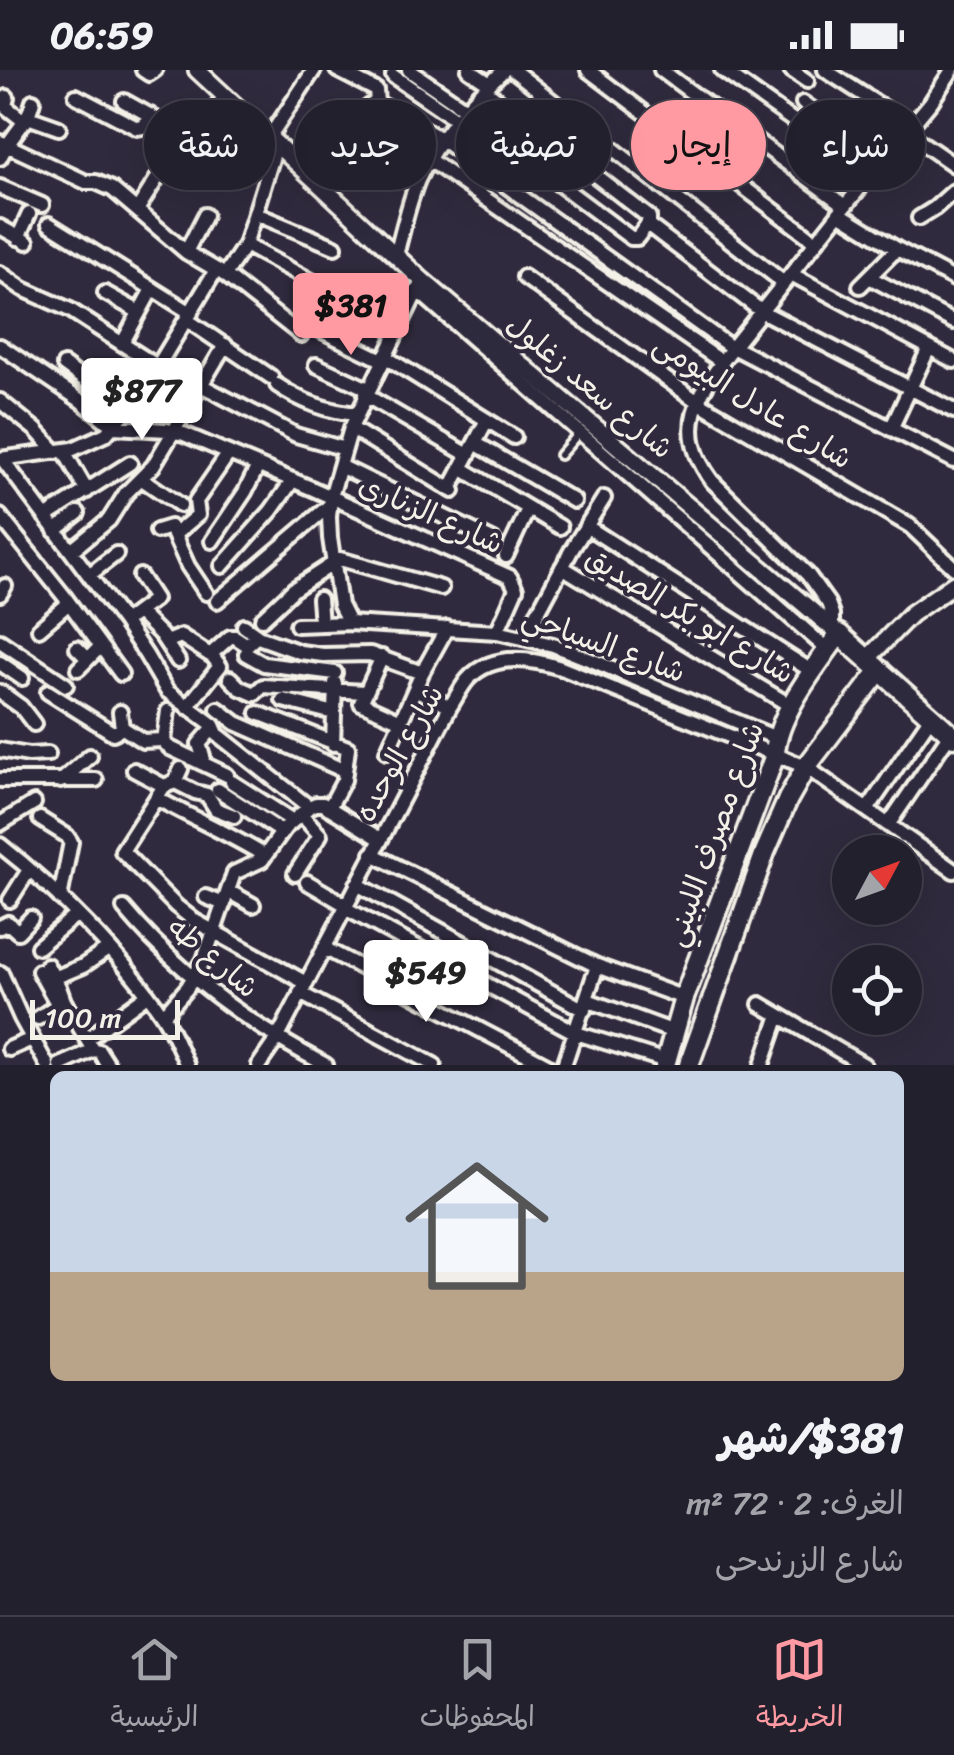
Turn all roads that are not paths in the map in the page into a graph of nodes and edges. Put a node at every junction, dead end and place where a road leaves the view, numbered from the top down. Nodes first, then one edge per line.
1 (143, 70) edge
2 (155, 70) edge
3 (314, 70) edge
4 (337, 70) edge
5 (409, 70) edge
6 (469, 70) edge
7 (504, 70) edge
8 (513, 70) edge
9 (588, 70) edge
10 (661, 70) edge
11 (722, 70) edge
12 (791, 70) edge
13 (824, 70) edge
14 (952, 70) edge
15 (205, 73) edge
16 (393, 76) dead end
17 (808, 81) dead end
18 (488, 87) junction
19 (76, 96) dead end
20 (8, 97) dead end
21 (226, 97) junction
22 (33, 100) dead end
23 (223, 100) edge
24 (229, 100) edge
25 (377, 100) edge
26 (476, 100) edge
27 (867, 100) edge
28 (124, 101) dead end
29 (925, 107) edge
30 (456, 108) edge
31 (456, 110) edge
32 (144, 113) edge
33 (786, 115) edge
34 (27, 119) junction
35 (456, 122) edge
36 (144, 125) edge
37 (58, 128) dead end
38 (275, 136) edge
39 (436, 136) edge
40 (441, 139) junction
41 (275, 141) edge
42 (925, 142) edge
43 (436, 147) edge
44 (2, 148) edge
45 (295, 160) edge
46 (436, 165) edge
47 (954, 165) edge
48 (0, 186) edge
49 (150, 190) edge
50 (261, 190) edge
51 (327, 190) edge
52 (415, 190) edge
53 (567, 190) edge
54 (858, 190) edge
55 (954, 191) edge
56 (42, 206) dead end
57 (842, 209) junction
58 (137, 210) junction
59 (29, 214) dead end
60 (256, 214) junction
61 (204, 215) dead end
62 (919, 218) dead end
63 (50, 224) dead end
64 (647, 224) junction
65 (0, 227) edge
66 (816, 242) junction
67 (245, 244) junction
68 (336, 248) dead end
69 (897, 250) junction
70 (186, 252) junction
71 (396, 255) junction
72 (220, 272) junction
73 (0, 273) edge
74 (524, 277) dead end
75 (787, 278) junction
76 (954, 280) edge
77 (420, 285) junction
78 (152, 288) junction
79 (105, 293) dead end
80 (761, 311) junction
81 (139, 312) junction
82 (189, 316) junction
83 (954, 322) edge
84 (396, 332) junction
85 (122, 344) junction
86 (225, 345) junction
87 (0, 346) edge
88 (732, 348) junction
89 (929, 348) junction
90 (383, 358) junction
91 (954, 361) edge
92 (722, 362) junction
93 (64, 365) dead end
94 (316, 365) dead end
95 (158, 367) junction
96 (201, 386) junction
97 (910, 389) junction
98 (366, 392) junction
99 (0, 400) edge
100 (698, 402) junction
101 (127, 411) junction
102 (954, 412) edge
103 (357, 414) junction
104 (487, 420) junction
105 (114, 427) junction
106 (350, 428) junction
107 (891, 429) junction
108 (174, 431) junction
109 (580, 432) junction
110 (514, 437) dead end
111 (345, 448) junction
112 (471, 449) junction
113 (60, 452) junction
114 (229, 454) junction
115 (560, 454) dead end
116 (1, 459) edge
117 (954, 461) edge
118 (130, 463) dead end
119 (258, 466) junction
120 (340, 466) junction
121 (461, 468) junction
122 (142, 479) junction
123 (293, 480) junction
124 (86, 491) junction
125 (604, 498) dead end
126 (331, 501) junction
127 (574, 501) dead end
128 (180, 506) dead end
129 (528, 508) junction
130 (78, 513) dead end
131 (0, 516) edge
132 (45, 517) junction
133 (586, 526) junction
134 (560, 528) dead end
135 (56, 530) junction
136 (157, 531) dead end
137 (174, 534) junction
138 (494, 540) dead end
139 (212, 541) dead end
140 (70, 551) junction
141 (116, 554) dead end
142 (506, 556) dead end
143 (334, 560) junction
144 (222, 566) dead end
145 (562, 567) junction
146 (954, 568) edge
147 (89, 575) junction
148 (140, 576) dead end
149 (954, 584) edge
150 (441, 588) dead end
151 (319, 598) dead end
152 (69, 602) junction
153 (138, 612) junction
154 (262, 619) dead end
155 (124, 622) junction
156 (349, 623) junction
157 (297, 624) dead end
158 (321, 624) junction
159 (244, 626) dead end
160 (447, 628) junction
161 (40, 629) dead end
162 (835, 630) junction
163 (497, 632) junction
164 (257, 636) junction
165 (524, 638) junction
166 (0, 641) edge
167 (166, 642) junction
168 (77, 648) dead end
169 (100, 648) junction
170 (828, 650) junction
171 (246, 654) dead end
172 (210, 655) junction
173 (335, 656) junction
174 (382, 658) junction
175 (178, 661) dead end
176 (0, 663) edge
177 (874, 665) junction
178 (813, 672) junction
179 (334, 673) junction
180 (121, 674) dead end
181 (422, 674) junction
182 (22, 678) dead end
183 (230, 678) dead end
184 (66, 685) dead end
185 (416, 689) junction
186 (334, 690) junction
187 (0, 692) edge
188 (48, 692) dead end
189 (364, 692) junction
190 (674, 694) junction
191 (283, 700) dead end
192 (791, 706) junction
193 (187, 707) junction
194 (450, 707) junction
195 (218, 709) dead end
196 (120, 712) dead end
197 (667, 712) junction
198 (258, 713) dead end
199 (334, 713) junction
200 (931, 717) junction
201 (163, 721) dead end
202 (401, 721) junction
203 (34, 724) dead end
204 (214, 727) junction
205 (122, 728) junction
206 (952, 735) edge
207 (164, 741) junction
208 (341, 746) junction
209 (776, 746) junction
210 (0, 750) edge
211 (387, 752) dead end
212 (48, 754) dead end
213 (90, 756) dead end
214 (201, 763) junction
215 (806, 767) junction
216 (134, 770) dead end
217 (346, 772) junction
218 (0, 780) edge
219 (96, 780) dead end
220 (61, 781) junction
221 (169, 783) junction
222 (218, 790) dead end
223 (34, 803) dead end
224 (330, 808) junction
225 (866, 810) junction
226 (301, 814) junction
227 (234, 816) dead end
228 (40, 819) dead end
229 (750, 823) junction
230 (0, 824) edge
231 (888, 825) junction
232 (282, 832) junction
233 (774, 832) junction
234 (380, 839) junction
235 (742, 844) junction
236 (0, 845) edge
237 (765, 852) junction
238 (372, 854) junction
239 (265, 856) junction
240 (29, 870) junction
241 (954, 872) edge
242 (357, 884) junction
243 (206, 897) dead end
244 (226, 897) junction
245 (60, 898) junction
246 (10, 900) dead end
247 (253, 905) dead end
248 (345, 907) junction
249 (124, 908) dead end
250 (76, 915) junction
251 (32, 918) dead end
252 (0, 926) edge
253 (214, 934) junction
254 (38, 947) dead end
255 (324, 948) junction
256 (108, 949) junction
257 (597, 966) junction
258 (54, 978) junction
259 (193, 978) junction
260 (2, 982) edge
261 (303, 988) junction
262 (147, 995) junction
263 (684, 998) junction
264 (61, 1003) junction
265 (760, 1004) dead end
266 (586, 1005) junction
267 (164, 1016) junction
268 (780, 1016) junction
269 (38, 1018) dead end
270 (674, 1032) junction
271 (576, 1033) junction
272 (32, 1038) junction
273 (277, 1039) junction
274 (90, 1044) junction
275 (9, 1049) dead end
276 (666, 1063) edge
277 (47, 1065) edge
278 (60, 1065) edge
279 (108, 1065) edge
280 (187, 1065) edge
281 (258, 1065) edge
282 (326, 1065) edge
283 (434, 1065) edge
284 (547, 1065) edge
285 (564, 1065) edge
286 (689, 1065) edge
287 (762, 1065) edge
288 (864, 1065) edge

1 - 2 street
3 - 38 street
4 - 25 street
5 - 30 street
6 - 18 street
7 - 18 street
8 - 75 street
9 - 66 street
10 - 57 street
11 - 33 street
12 - 17 street
13 - 27 street
14 - 29 street
15 - 21 street, شارع سعد زغلول
16 - 31 street
18 - 26 street
18 - 64 street
19 - 36 street
20 - 34 street
21 - 23 street
21 - 24 street, شارع سعد زغلول
22 - 34 street
28 - 32 street
34 - 37 street
34 - 44 street
35 - 40 street
39 - 40 street
40 - 43 street
40 - 88 street
41 - 45 street, شارع سعد زغلول
42 - 47 street
44 - 58 street
46 - 92 street
48 - 56 street
49 - 58 street
50 - 60 street
51 - 71 street, شارع سعد زغلول
52 - 71 street
53 - 64 street
54 - 57 street
55 - 62 street
57 - 66 street
57 - 69 street
58 - 70 street
59 - 65 street
60 - 67 street
60 - 68 street
61 - 70 street
63 - 78 street
64 - 80 street
66 - 75 street
67 - 72 street
67 - 84 street
69 - 76 street
69 - 83 street
70 - 72 street
71 - 77 street, شارع سعد زغلول
72 - 82 street
72 - 90 street
73 - 85 street
74 - 100 street, شارع عادل البيومى
75 - 80 street
75 - 89 street
77 - 84 street
77 - 109 street, شارع سعد زغلول
77 - 162 street, شارع سعد زغلول
78 - 81 street
78 - 82 street
79 - 81 street
80 - 88 street
80 - 97 street
81 - 85 street
82 - 86 street
82 - 95 street
84 - 90 street
85 - 95 street
86 - 96 street
86 - 103 street
87 - 105 street
88 - 92 street
88 - 107 street
89 - 91 street
89 - 97 street
90 - 98 street
90 - 104 street
92 - 100 street
93 - 101 street
94 - 98 street
95 - 101 street
96 - 108 street
96 - 111 street
97 - 102 street
97 - 107 street
98 - 103 street
98 - 112 street
99 - 113 street
100 - 146 street, شارع عادل البيومى
100 - 162 street
101 - 105 street
103 - 106 street
104 - 110 street
104 - 112 street
105 - 108 street
105 - 113 street
106 - 111 street
106 - 121 street
107 - 117 street
108 - 114 street
108 - 122 street
109 - 115 lane
109 - 170 street, شارع سعد زغلول
111 - 120 street
112 - 121 street
112 - 127 street
113 - 116 street
113 - 124 street
114 - 119 street
114 - 137 street
116 - 132 street
118 - 124 street
119 - 123 street
119 - 139 street
120 - 126 street
120 - 138 street
121 - 129 street
122 - 128 street
122 - 140 street
123 - 126 street
123 - 144 street
124 - 132 street
125 - 133 street
126 - 137 street
126 - 143 street
126 - 163 street, شارع الزنارى
129 - 134 street
129 - 142 street
130 - 135 street
131 - 152 street
132 - 135 street
133 - 145 street
133 - 178 street
135 - 140 street
136 - 137 street
140 - 147 street
141 - 147 street
143 - 150 street
143 - 154 street
143 - 156 street
145 - 165 street
145 - 192 street, شارع ابو بكر الصديق
147 - 155 street
148 - 153 street
149 - 177 street
151 - 158 street
152 - 161 street
152 - 169 street
153 - 155 street
153 - 167 street
155 - 193 street
156 - 158 street, شارع السياحي
156 - 160 street, شارع السياحي
157 - 158 street, شارع السياحي
159 - 164 street
160 - 163 street, شارع السياحي
160 - 181 street
162 - 170 main road, شارع مصرف اللبيني
162 - 177 main road, شارع سعد زغلول
163 - 165 street, شارع السياحي
164 - 172 street
164 - 173 street
165 - 190 street, شارع السياحي
166 - 184 street
167 - 172 street
167 - 175 street
168 - 169 street
169 - 180 street
170 - 178 main road, شارع مصرف اللبيني
171 - 179 street
172 - 193 street
173 - 174 street
173 - 179 street
174 - 181 street
174 - 189 street
176 - 182 street
177 - 200 main road, شارع سعد زغلول
177 - 215 main road, شارع مصرف اللبيني
178 - 192 main road, شارع مصرف اللبيني
179 - 186 street
181 - 185 street
183 - 186 street
185 - 194 street
185 - 202 street
186 - 189 street
186 - 199 street
187 - 203 street
188 - 205 street
189 - 202 street
190 - 197 street
190 - 209 street, شارع السياحي
191 - 199 street
192 - 209 main road, شارع مصرف اللبيني
193 - 204 street
194 - 197 street, شارع الوحده
194 - 234 street, شارع الوحده
195 - 217 street
196 - 205 street
197 - 209 street, شارع الوحده
198 - 208 street
199 - 208 street
200 - 206 main road, شارع سعد زغلول
200 - 225 street
201 - 207 street
202 - 211 street
204 - 214 street
204 - 226 street
205 - 207 street
206 - 231 street
207 - 214 street
208 - 217 street
209 - 215 street, شارع الوحده
209 - 229 main road, شارع مصرف اللبيني
210 - 212 street
213 - 220 street
214 - 226 street
215 - 225 street
215 - 233 main road, شارع مصرف اللبيني
216 - 221 street
217 - 224 street
218 - 220 street
219 - 220 street
221 - 227 street
221 - 239 street
221 - 253 street
222 - 232 street
223 - 230 street
224 - 226 street
224 - 234 street
225 - 231 street
226 - 232 street
226 - 248 street
228 - 245 street
229 - 233 main road
229 - 235 main road, شارع مصرف اللبيني
231 - 241 street
232 - 239 street
233 - 237 main road, شارع مصرف اللبيني
234 - 238 street, شارع الوحده
235 - 237 main road
235 - 263 main road, شارع مصرف اللبيني
236 - 240 street
237 - 286 main road, شارع مصرف اللبيني
238 - 242 street, شارع الوحده
238 - 257 street
239 - 244 street
240 - 245 street
240 - 246 street
242 - 248 street, شارع الوحده
242 - 266 street
243 - 244 street
244 - 247 street
244 - 253 street
245 - 250 street
248 - 255 street, شارع الوحده
248 - 271 street
249 - 259 street, شارع طه
250 - 254 street
250 - 256 street
251 - 252 street
253 - 259 street
253 - 261 street
255 - 261 street, شارع الوحده
255 - 284 street
256 - 258 street
256 - 262 street
257 - 263 street
257 - 266 street
258 - 264 street
258 - 264 street
259 - 267 street
259 - 273 street, شارع طه
260 - 272 street
261 - 273 street, شارع الوحده
261 - 283 street
262 - 267 street
262 - 274 street
263 - 270 main road, شارع مصرف اللبيني
264 - 269 street
264 - 274 street
265 - 268 street
266 - 270 street
266 - 271 street
267 - 280 street
268 - 287 street
268 - 288 street
270 - 276 main road, شارع مصرف اللبيني
271 - 276 street
271 - 285 street
272 - 275 street
272 - 277 street
273 - 281 street, شارع الوحده
273 - 282 street, شارع طه
274 - 278 street
274 - 279 street

